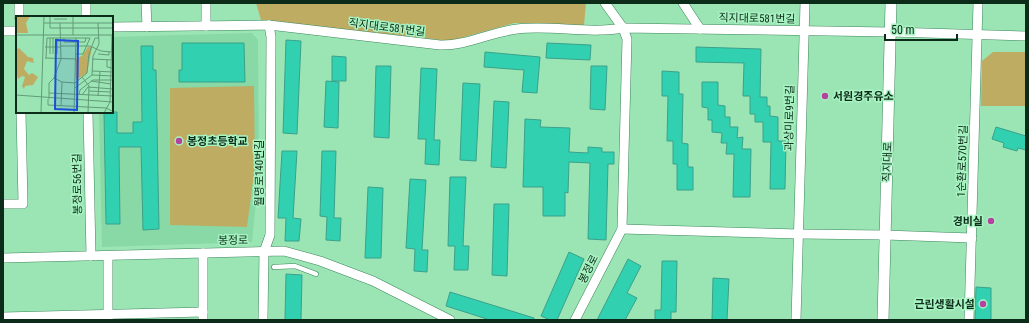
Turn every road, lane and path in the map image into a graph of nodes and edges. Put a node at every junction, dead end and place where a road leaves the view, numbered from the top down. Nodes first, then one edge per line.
1 (19, 3) edge
2 (86, 3) edge
3 (146, 3) edge
4 (206, 3) edge
5 (605, 3) edge
6 (683, 3) edge
7 (805, 3) edge
8 (892, 3) edge
9 (978, 3) edge
10 (19, 16) edge
11 (86, 16) edge
12 (269, 25) junction
13 (206, 26) junction
14 (113, 27) edge
15 (147, 27) junction
16 (624, 28) junction
17 (700, 29) junction
18 (804, 30) junction
19 (3, 31) edge
20 (16, 31) edge
21 (891, 32) junction
22 (978, 34) junction
23 (1026, 36) edge
24 (21, 113) edge
25 (88, 113) edge
26 (3, 204) edge
27 (622, 229) junction
28 (799, 234) junction
29 (885, 235) junction
30 (972, 238) junction
31 (264, 252) junction
32 (203, 253) junction
33 (91, 256) junction
34 (108, 256) junction
35 (3, 258) edge
36 (274, 267) dead end
37 (316, 274) dead end
38 (203, 316) edge
39 (3, 317) edge
40 (108, 317) edge
41 (264, 320) edge
42 (450, 320) edge
43 (574, 320) edge
44 (796, 320) edge
45 (882, 320) edge
46 (969, 320) edge

1 - 10 street
2 - 11 street
3 - 15 street
4 - 13 street
5 - 16 street
6 - 17 street
7 - 18 street, 과상미로9번길
8 - 21 street, 직지대로
9 - 22 street, 1순환로570번길
12 - 13 street, 직지대로581번길
12 - 16 street, 직지대로581번길
12 - 31 street, 월명로140번길
13 - 15 street, 직지대로581번길
14 - 15 street, 직지대로581번길
16 - 17 street, 직지대로581번길
16 - 27 street
17 - 18 street, 직지대로581번길
18 - 21 street, 직지대로581번길
18 - 28 street, 과상미로9번길
19 - 20 street
21 - 22 street, 직지대로581번길
21 - 29 street, 직지대로
22 - 23 street, 직지대로581번길
22 - 30 street, 1순환로570번길
24 - 26 street
25 - 33 street, 봉정로56번길
27 - 28 street
27 - 43 street, 봉정로
28 - 29 street
28 - 44 street, 과상미로9번길
29 - 30 street
29 - 45 street, 직지대로
30 - 46 street, 1순환로570번길
31 - 32 street, 봉정로
31 - 41 street, 월명로140번길
31 - 42 street, 봉정로
32 - 34 street, 봉정로
32 - 38 street
33 - 34 street, 봉정로
33 - 35 street, 봉정로
34 - 40 street
36 - 37 lane
38 - 40 street
39 - 40 street

